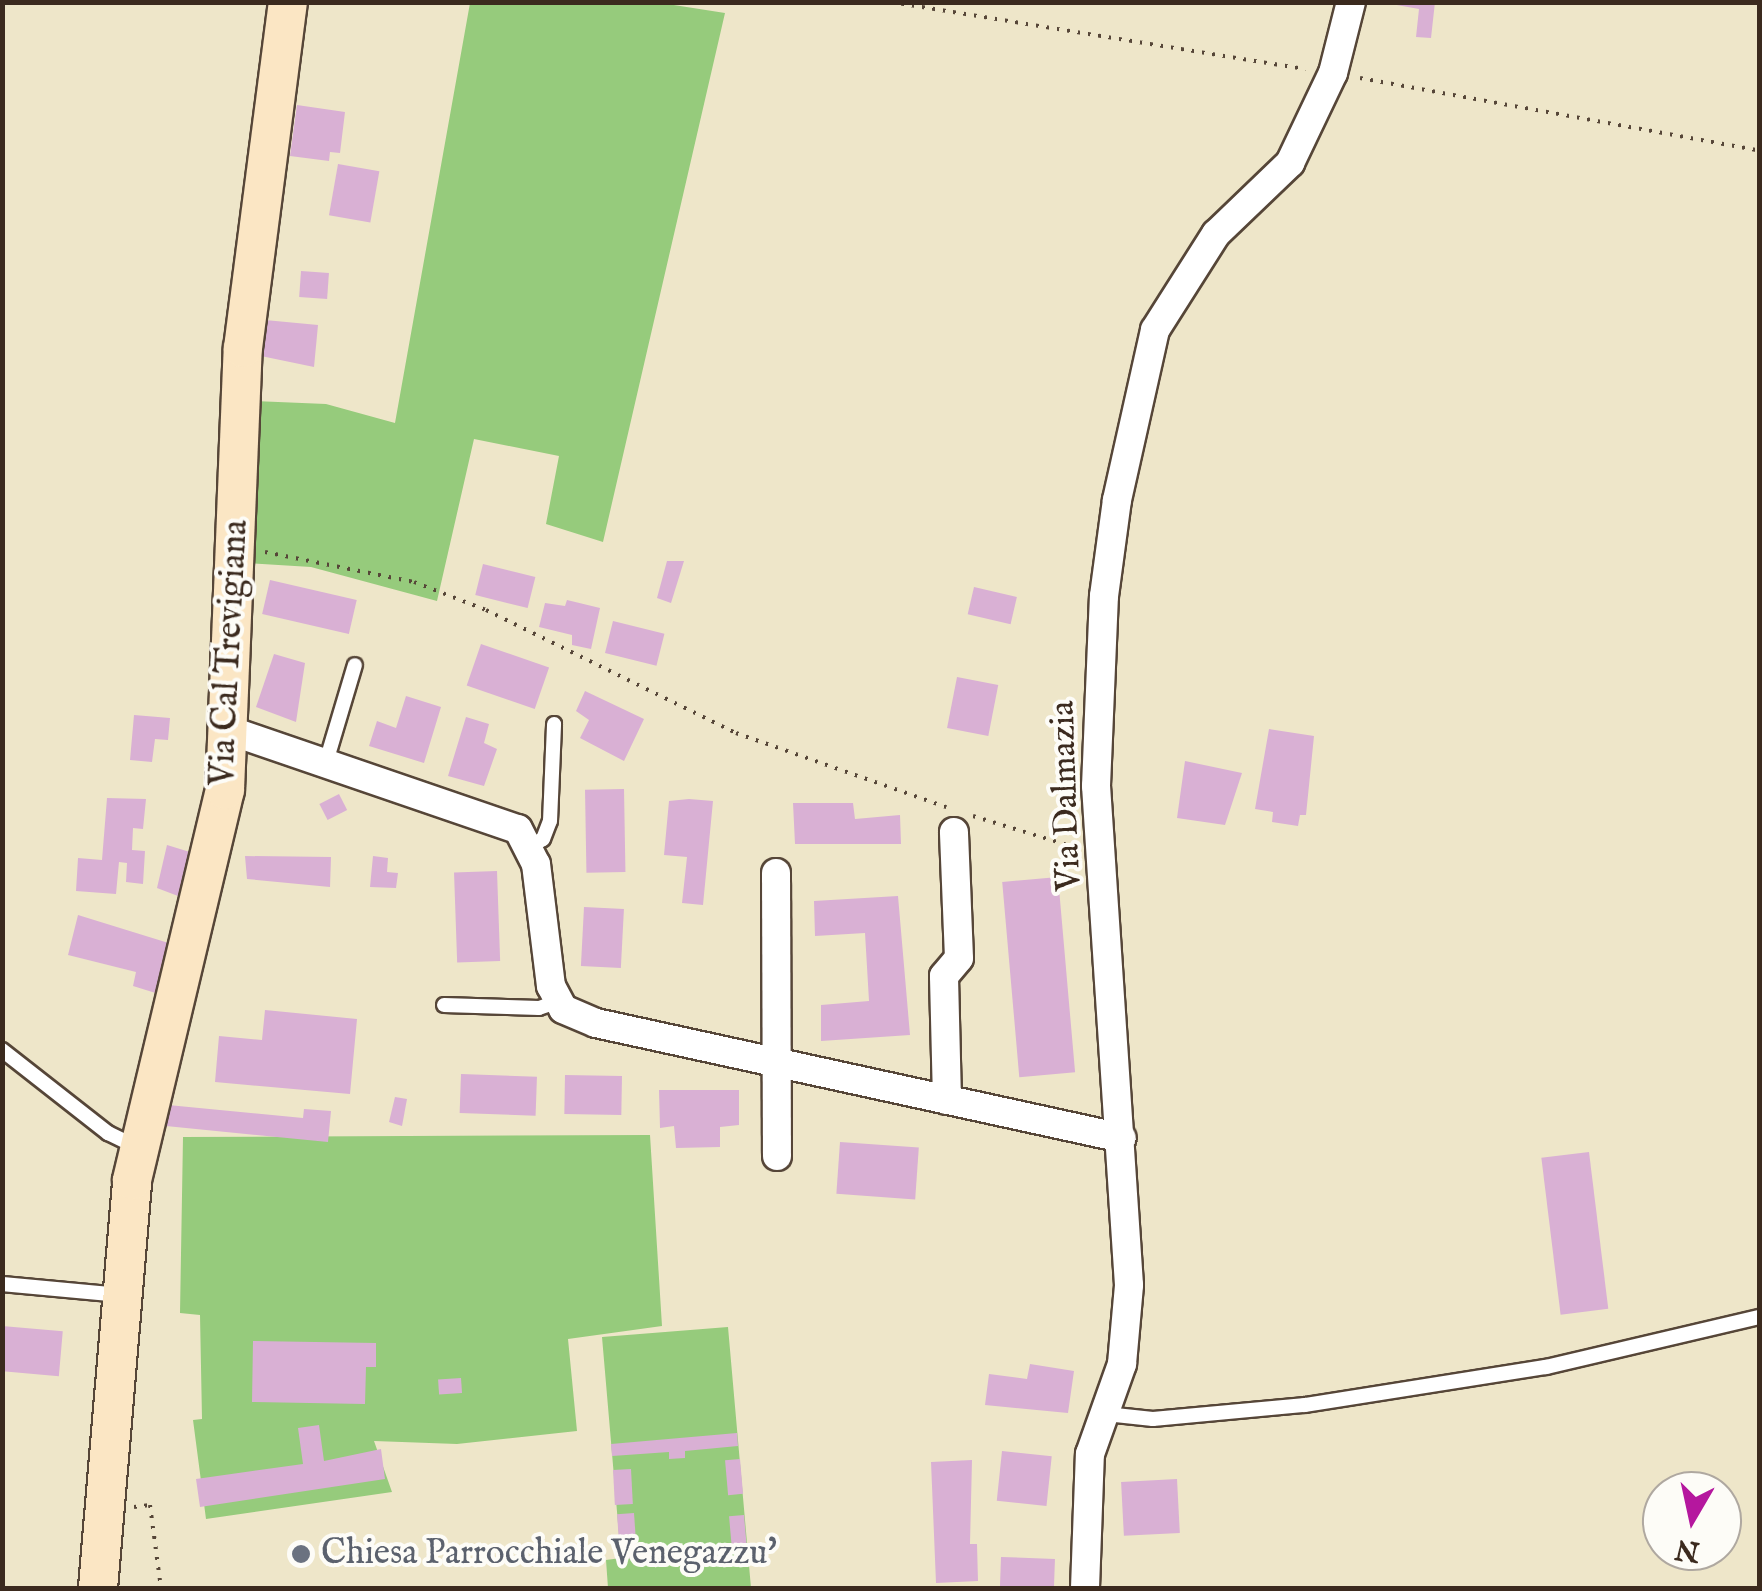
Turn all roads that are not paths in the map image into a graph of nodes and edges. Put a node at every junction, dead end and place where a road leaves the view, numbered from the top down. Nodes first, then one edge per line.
1 (288, 2) edge
2 (1351, 2) edge
3 (355, 665) dead end
4 (554, 724) dead end
5 (231, 731) junction
6 (326, 762) junction
7 (954, 832) dead end
8 (530, 847) junction
9 (776, 872) dead end
10 (559, 1002) junction
11 (444, 1006) dead end
12 (2, 1050) edge
13 (774, 1062) junction
14 (947, 1100) junction
15 (1122, 1138) junction
16 (137, 1147) junction
17 (778, 1156) dead end
18 (2, 1284) edge
19 (122, 1295) junction
20 (1760, 1317) edge
21 (1106, 1414) junction
22 (98, 1588) edge
23 (1085, 1588) edge

1 - 5 street, Via Cal Trevigiana
2 - 15 street, Via Dalmazia
3 - 6 lane
4 - 8 lane
5 - 6 street
5 - 16 street, Via Cal Trevigiana
6 - 8 street
7 - 14 street
8 - 10 street
9 - 13 street
10 - 11 lane
10 - 13 street
12 - 16 lane
13 - 14 street
13 - 17 street
14 - 15 street
15 - 21 street, Via Dalmazia
16 - 19 street, Via Cal Trevigiana
18 - 19 lane
19 - 22 street, Via Cal Trevigiana
20 - 21 lane
21 - 23 street, Via Dalmazia

